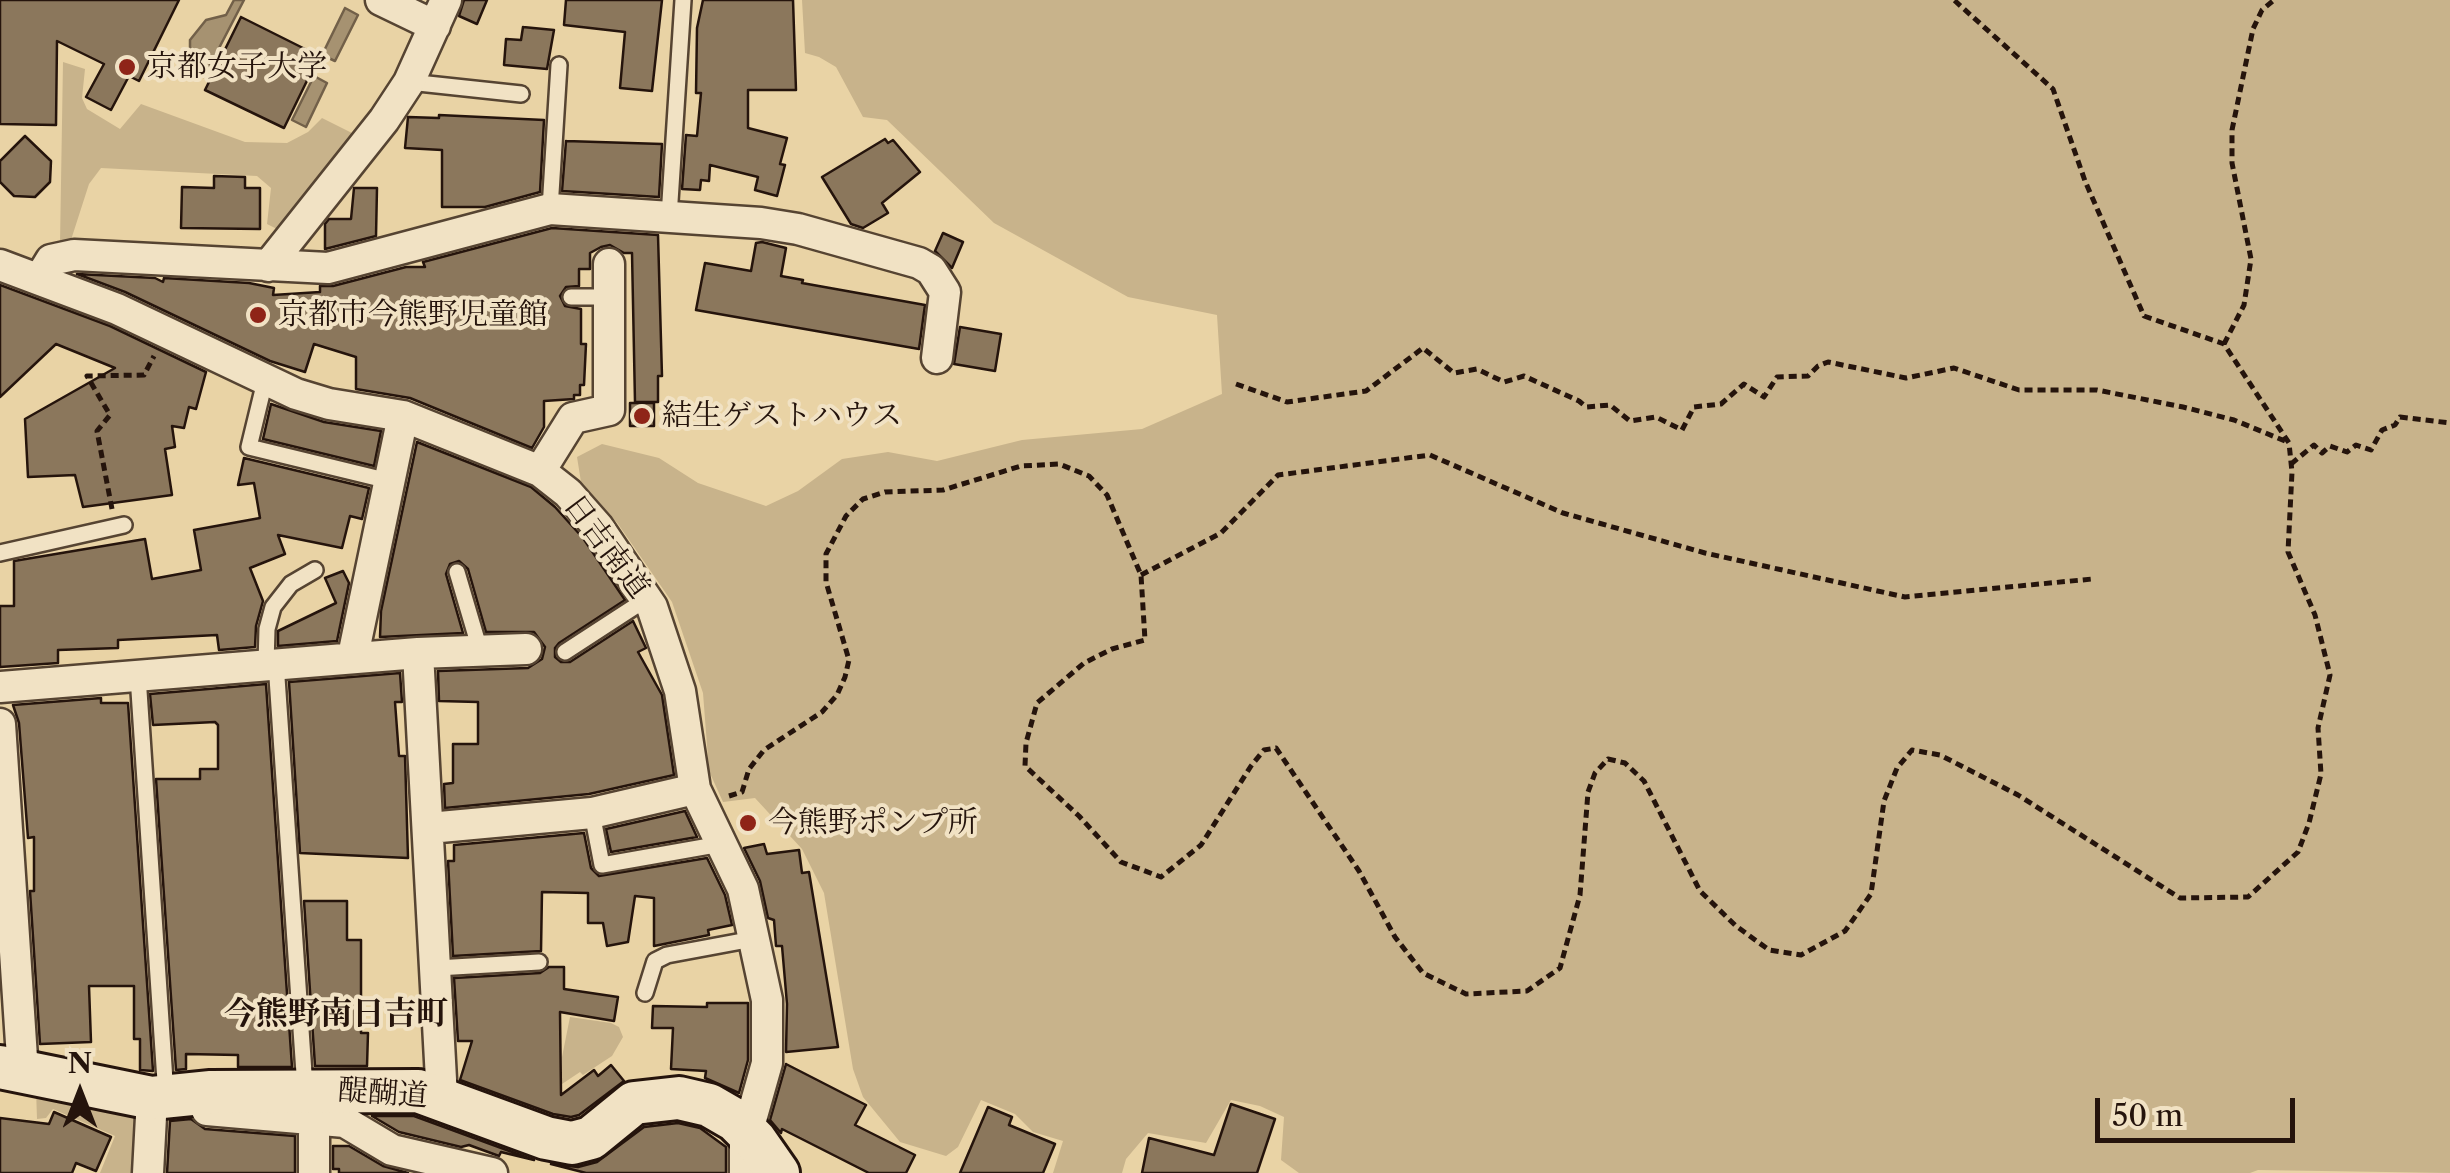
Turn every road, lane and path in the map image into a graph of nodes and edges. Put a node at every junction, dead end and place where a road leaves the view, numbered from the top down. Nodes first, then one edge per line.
1 (381, 0) edge
2 (683, 0) edge
3 (1954, 0) edge
4 (2274, 0) edge
5 (440, 13) edge
6 (559, 65) dead end
7 (409, 82) junction
8 (520, 94) dead end
9 (550, 209) junction
10 (669, 217) junction
11 (609, 264) dead end
12 (0, 265) edge
13 (268, 266) junction
14 (40, 278) junction
15 (571, 296) dead end
16 (609, 296) junction
17 (168, 332) junction
18 (2224, 344) junction
19 (937, 358) dead end
20 (266, 381) junction
21 (1236, 384) dead end
22 (403, 416) junction
23 (2450, 422) edge
24 (2289, 443) junction
25 (2291, 464) junction
26 (540, 471) junction
27 (390, 481) junction
28 (120, 526) joint
29 (0, 553) edge
30 (315, 570) dead end
31 (457, 572) dead end
32 (1141, 575) junction
33 (2092, 579) dead end
34 (648, 598) junction
35 (526, 649) dead end
36 (480, 650) junction
37 (418, 652) junction
38 (565, 652) dead end
39 (353, 656) junction
40 (271, 663) junction
41 (138, 676) junction
42 (0, 687) edge
43 (0, 724) edge
44 (696, 789) junction
45 (742, 792) dead end
46 (592, 813) junction
47 (3, 814) edge
48 (429, 828) junction
49 (720, 844) junction
50 (753, 939) junction
51 (539, 962) dead end
52 (437, 968) junction
53 (645, 993) dead end
54 (12, 1070) edge
55 (168, 1098) junction
56 (442, 1098) junction
57 (310, 1104) junction
58 (747, 1131) junction
59 (474, 1172) edge
60 (148, 1173) edge
61 (314, 1173) edge
62 (745, 1173) edge
63 (778, 1173) edge

1 - 5 street
2 - 10 lane
3 - 18 path
4 - 18 path
5 - 7 street
6 - 9 lane
7 - 8 lane
7 - 13 street
9 - 10 street
9 - 13 street
10 - 19 street
11 - 16 street
12 - 14 street, 日吉南道
13 - 14 street
14 - 17 street, 日吉南道
15 - 16 lane
16 - 26 street
17 - 20 street, 日吉南道
17 - 28 path
18 - 24 path
20 - 22 street, 日吉南道
20 - 27 lane
21 - 24 path
22 - 26 street, 日吉南道
22 - 27 street
23 - 25 path
24 - 25 path
25 - 32 path
26 - 34 street, 日吉南道
27 - 39 street
28 - 29 lane
30 - 40 lane
31 - 36 lane
32 - 33 path
32 - 45 path
34 - 38 lane
34 - 44 street, 日吉南道
35 - 36 street
36 - 37 street
37 - 39 street
37 - 48 street
39 - 40 street
40 - 41 street
40 - 57 lane
41 - 42 street
41 - 55 lane
43 - 47 street
44 - 46 street
44 - 49 street, 日吉南道
46 - 48 street
46 - 49 lane
47 - 54 street
48 - 52 street
49 - 50 street, 日吉南道
50 - 53 lane
50 - 58 street, 日吉南道
51 - 52 lane
52 - 56 street
54 - 55 main road, 醍醐道
55 - 57 main road, 醍醐道
55 - 60 street
56 - 57 main road, 醍醐道
56 - 58 main road, 醍醐道
57 - 59 street
57 - 61 street
58 - 62 street, 日吉南道
58 - 63 main road, 醍醐道

